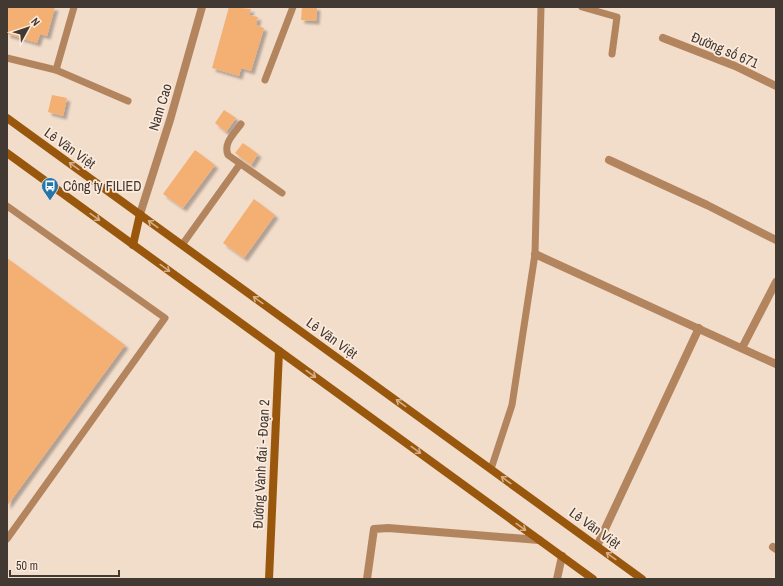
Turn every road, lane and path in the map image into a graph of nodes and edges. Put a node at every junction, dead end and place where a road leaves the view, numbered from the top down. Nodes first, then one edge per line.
1 (74, 7) edge
2 (202, 7) edge
3 (293, 7) edge
4 (541, 7) edge
5 (582, 7) edge
6 (663, 38) dead end
7 (612, 54) dead end
8 (7, 58) edge
9 (56, 70) junction
10 (265, 80) dead end
11 (776, 86) edge
12 (128, 101) dead end
13 (7, 118) edge
14 (241, 124) dead end
15 (7, 153) edge
16 (609, 160) dead end
17 (240, 164) junction
18 (282, 194) dead end
19 (7, 206) edge
20 (140, 214) junction
21 (776, 240) edge
22 (134, 245) junction
23 (182, 245) junction
24 (535, 254) junction
25 (776, 282) edge
26 (699, 328) junction
27 (742, 348) junction
28 (279, 351) junction
29 (776, 364) edge
30 (491, 469) junction
31 (7, 539) edge
32 (539, 540) junction
33 (597, 546) junction
34 (562, 556) junction
35 (268, 579) edge
36 (367, 579) edge
37 (557, 579) edge
38 (593, 579) edge
39 (642, 579) edge

1 - 9 lane
2 - 20 street, Nam Cao
3 - 10 lane
4 - 24 lane
5 - 7 lane
6 - 11 street, Đường số 671
8 - 9 lane
9 - 12 lane
20 -> 13 main road, Lê Văn Việt
14 - 17 lane
15 -> 22 main road
16 - 21 street
17 - 18 lane
17 - 23 lane
19 - 31 lane
20 - 22 main road
23 -> 20 main road, Lê Văn Việt
22 -> 28 main road
30 -> 23 main road, Lê Văn Việt
24 - 26 street
24 - 30 lane
25 - 27 street
26 - 27 street
26 - 33 street
27 - 29 street
28 -> 32 main road
28 - 35 main road, Đường Vành đai - Đoạn 2
33 -> 30 main road, Lê Văn Việt
32 - 34 main road
32 - 36 street
39 -> 33 main road, Lê Văn Việt
34 - 37 street
34 - 38 main road

